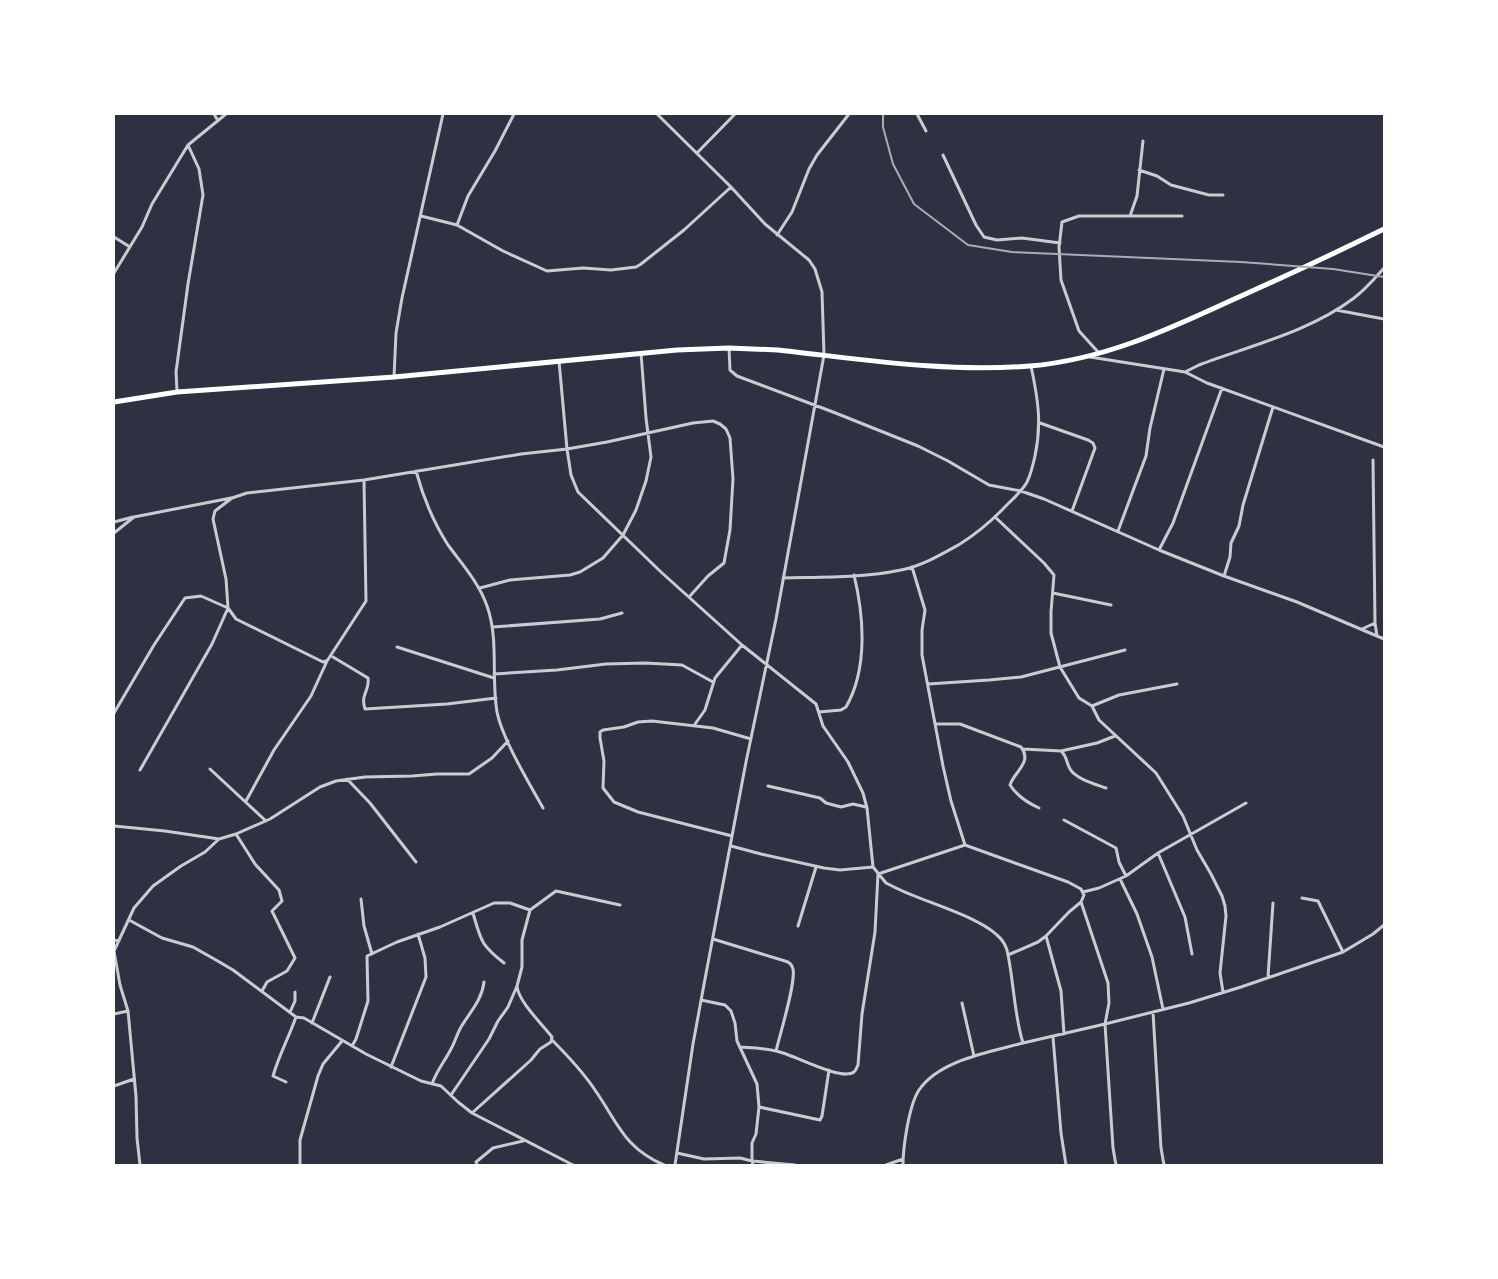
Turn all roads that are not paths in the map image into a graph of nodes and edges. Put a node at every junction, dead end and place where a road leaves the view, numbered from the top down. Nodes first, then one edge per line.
1 (214, 114) edge
2 (226, 114) edge
3 (443, 114) edge
4 (514, 114) edge
5 (657, 114) edge
6 (735, 114) edge
7 (849, 114) edge
8 (917, 114) edge
9 (218, 121) junction
10 (926, 131) dead end
11 (1143, 141) dead end
12 (188, 145) junction
13 (697, 153) junction
14 (943, 155) dead end
15 (1139, 170) junction
16 (731, 187) junction
17 (1223, 194) dead end
18 (421, 216) junction
19 (1130, 216) junction
20 (1182, 216) dead end
21 (457, 225) junction
22 (1384, 229) edge
23 (777, 235) junction
24 (114, 237) edge
25 (1060, 242) junction
26 (130, 247) junction
27 (1384, 268) edge
28 (114, 273) edge
29 (1336, 310) junction
30 (1384, 319) edge
31 (729, 348) junction
32 (1100, 353) junction
33 (641, 354) junction
34 (824, 355) junction
35 (1089, 356) junction
36 (559, 361) junction
37 (1031, 366) junction
38 (1164, 369) junction
39 (1185, 372) junction
40 (394, 377) junction
41 (1222, 388) junction
42 (177, 392) junction
43 (114, 402) edge
44 (815, 405) junction
45 (1273, 407) junction
46 (1040, 423) junction
47 (648, 433) junction
48 (1384, 447) edge
49 (567, 450) junction
50 (1373, 460) dead end
51 (416, 472) junction
52 (364, 480) junction
53 (1021, 491) junction
54 (232, 498) junction
55 (1072, 511) junction
56 (134, 517) junction
57 (995, 517) junction
58 (114, 522) edge
59 (1118, 531) junction
60 (114, 532) edge
61 (623, 535) junction
62 (1159, 550) junction
63 (912, 568) junction
64 (854, 575) junction
65 (1224, 576) junction
66 (784, 578) junction
67 (480, 588) junction
68 (1053, 593) junction
69 (689, 597) junction
70 (1111, 605) dead end
71 (228, 608) junction
72 (622, 613) dead end
73 (1375, 623) junction
74 (493, 627) junction
75 (1361, 629) junction
76 (1377, 636) junction
77 (1384, 639) edge
78 (742, 645) junction
79 (397, 647) dead end
80 (1125, 650) dead end
81 (333, 657) dead end
82 (327, 661) junction
83 (766, 663) junction
84 (1060, 667) junction
85 (494, 676) junction
86 (713, 682) junction
87 (928, 684) junction
88 (1177, 684) dead end
89 (496, 698) junction
90 (1092, 706) junction
91 (819, 712) junction
92 (114, 713) edge
93 (936, 724) junction
94 (694, 725) junction
95 (1115, 736) junction
96 (751, 739) junction
97 (508, 741) junction
98 (1023, 749) junction
99 (1060, 751) junction
100 (210, 769) dead end
101 (140, 770) dead end
102 (347, 779) junction
103 (768, 786) dead end
104 (1106, 788) dead end
105 (246, 801) junction
106 (1246, 803) dead end
107 (543, 808) dead end
108 (867, 808) junction
109 (1039, 808) dead end
110 (1064, 820) dead end
111 (266, 821) junction
112 (114, 826) edge
113 (236, 834) junction
114 (1192, 834) junction
115 (732, 836) junction
116 (219, 840) junction
117 (965, 845) junction
118 (731, 846) junction
119 (1158, 853) junction
120 (416, 862) dead end
121 (816, 867) junction
122 (873, 867) junction
123 (878, 874) junction
124 (1126, 876) junction
125 (1120, 879) junction
126 (1083, 892) junction
127 (361, 898) dead end
128 (1302, 898) dead end
129 (1081, 902) junction
130 (1273, 903) dead end
131 (620, 905) dead end
132 (530, 910) junction
133 (474, 913) junction
134 (129, 920) junction
135 (1384, 925) edge
136 (798, 926) dead end
137 (418, 934) junction
138 (1046, 936) junction
139 (713, 939) junction
140 (114, 940) edge
141 (119, 941) junction
142 (1343, 952) junction
143 (372, 954) junction
144 (1192, 954) dead end
145 (1008, 955) junction
146 (504, 963) dead end
147 (330, 977) dead end
148 (1268, 977) junction
149 (484, 982) dead end
150 (517, 986) junction
151 (262, 991) junction
152 (295, 992) dead end
153 (1223, 992) junction
154 (701, 1000) junction
155 (962, 1003) dead end
156 (1163, 1009) junction
157 (128, 1011) junction
158 (290, 1012) junction
159 (1153, 1012) junction
160 (114, 1014) edge
161 (296, 1017) junction
162 (312, 1023) junction
163 (1105, 1024) junction
164 (1064, 1034) junction
165 (1053, 1037) junction
166 (552, 1040) junction
167 (342, 1041) junction
168 (1023, 1043) junction
169 (352, 1046) junction
170 (740, 1047) junction
171 (776, 1051) junction
172 (974, 1056) junction
173 (392, 1067) junction
174 (829, 1070) junction
175 (134, 1079) junction
176 (286, 1082) dead end
177 (432, 1084) junction
178 (114, 1086) edge
179 (451, 1095) junction
180 (759, 1107) junction
181 (472, 1113) junction
182 (524, 1140) junction
183 (678, 1153) junction
184 (903, 1159) junction
185 (752, 1163) edge
186 (140, 1165) edge
187 (300, 1165) edge
188 (477, 1165) edge
189 (573, 1165) edge
190 (664, 1165) edge
191 (675, 1165) edge
192 (795, 1165) edge
193 (886, 1165) edge
194 (902, 1165) edge
195 (1066, 1165) edge
196 (1116, 1165) edge
197 (1164, 1165) edge

1 - 9 street
2 - 9 street
3 - 18 street
4 - 21 street
5 - 13 street
6 - 13 street
7 - 23 street
8 - 10 street
9 - 12 street
11 - 15 street
12 - 26 street
12 - 42 street
13 - 16 street
14 - 25 street
15 - 17 street
15 - 19 street
16 - 21 street
16 - 23 street
18 - 21 street
18 - 40 street
19 - 20 street
19 - 25 street
22 - 32 highway
23 - 34 street
24 - 26 street
25 - 32 street
26 - 28 street
27 - 29 street
29 - 30 street
29 - 39 street
31 - 33 highway
31 - 34 highway
31 - 44 street
32 - 35 highway
33 - 36 highway
33 - 47 street
34 - 37 highway
34 - 44 street
35 - 37 highway
35 - 38 street
36 - 40 highway
36 - 49 street
37 - 46 street
38 - 39 street
38 - 59 street
39 - 41 street
40 - 42 highway
41 - 45 street
41 - 62 street
42 - 43 highway
44 - 53 street
44 - 66 street
45 - 48 street
45 - 65 street
46 - 53 street
46 - 55 street
47 - 49 street
47 - 61 street
47 - 69 street
49 - 51 street
49 - 61 street
50 - 73 street
51 - 52 street
51 - 67 street
52 - 54 street
52 - 82 street
53 - 55 street
53 - 57 street
54 - 56 street
54 - 71 street
55 - 59 street
56 - 58 street
56 - 60 street
57 - 63 street
57 - 68 street
59 - 62 street
61 - 67 street
61 - 69 street
62 - 65 street
63 - 64 street
63 - 87 street
64 - 66 street
64 - 91 street
65 - 75 street
66 - 83 street
67 - 74 street
68 - 70 street
68 - 84 street
69 - 78 street
71 - 82 street
71 - 92 street
71 - 101 street
72 - 74 street
73 - 75 street
73 - 76 street
74 - 85 street
75 - 76 street
76 - 77 street
78 - 83 street
78 - 86 street
79 - 85 street
80 - 84 street
81 - 89 street
82 - 105 street
83 - 91 street
83 - 96 street
84 - 87 street
84 - 90 street
85 - 86 street
85 - 89 street
86 - 94 street
87 - 93 street
88 - 90 street
89 - 97 street
90 - 95 street
91 - 108 street
93 - 98 street
93 - 117 street
94 - 96 street
94 - 115 street
95 - 99 street
95 - 114 street
96 - 115 street
97 - 102 street
97 - 107 street
98 - 99 street
98 - 109 street
99 - 104 street
100 - 105 street
102 - 111 street
102 - 120 street
103 - 108 street
105 - 111 street
106 - 114 street
108 - 122 street
110 - 124 street
111 - 113 street
112 - 116 street
113 - 116 street
113 - 151 street
114 - 119 street
114 - 153 street
115 - 118 street
116 - 134 street
117 - 123 street
117 - 126 street
118 - 121 street
118 - 139 street
119 - 124 street
119 - 144 street
121 - 122 street
121 - 136 street
122 - 123 street
123 - 145 street
123 - 174 street
124 - 125 street
125 - 126 street
125 - 156 street
126 - 129 street
127 - 143 street
128 - 142 street
129 - 138 street
129 - 163 street
130 - 148 street
131 - 132 street
132 - 133 street
132 - 150 street
133 - 137 street
133 - 146 street
134 - 141 street
134 - 151 street
135 - 142 street
137 - 143 street
137 - 173 street
138 - 145 street
138 - 164 street
139 - 154 street
139 - 171 street
140 - 141 street
141 - 157 street
142 - 148 street
143 - 169 street
145 - 168 street
147 - 162 street
148 - 153 street
149 - 177 street
150 - 166 street
150 - 179 street
151 - 158 street
152 - 158 street
153 - 156 street
154 - 170 street
154 - 183 street
155 - 172 street
156 - 159 street
157 - 160 street
157 - 175 street
158 - 161 street
159 - 163 street
159 - 197 street
161 - 162 street
161 - 176 street
162 - 167 street
163 - 164 street
163 - 196 street
164 - 165 street
165 - 168 street
165 - 195 street
166 - 181 street
166 - 190 street
167 - 169 street
167 - 187 street
168 - 172 street
169 - 173 street
170 - 171 street
170 - 180 street
171 - 174 street
172 - 184 street
173 - 177 street
174 - 180 street
175 - 178 street
175 - 186 street
177 - 179 street
179 - 181 street
180 - 185 street
181 - 182 street
182 - 188 street
182 - 189 street
183 - 185 street
183 - 191 street
184 - 193 street
184 - 194 street
185 - 192 street

